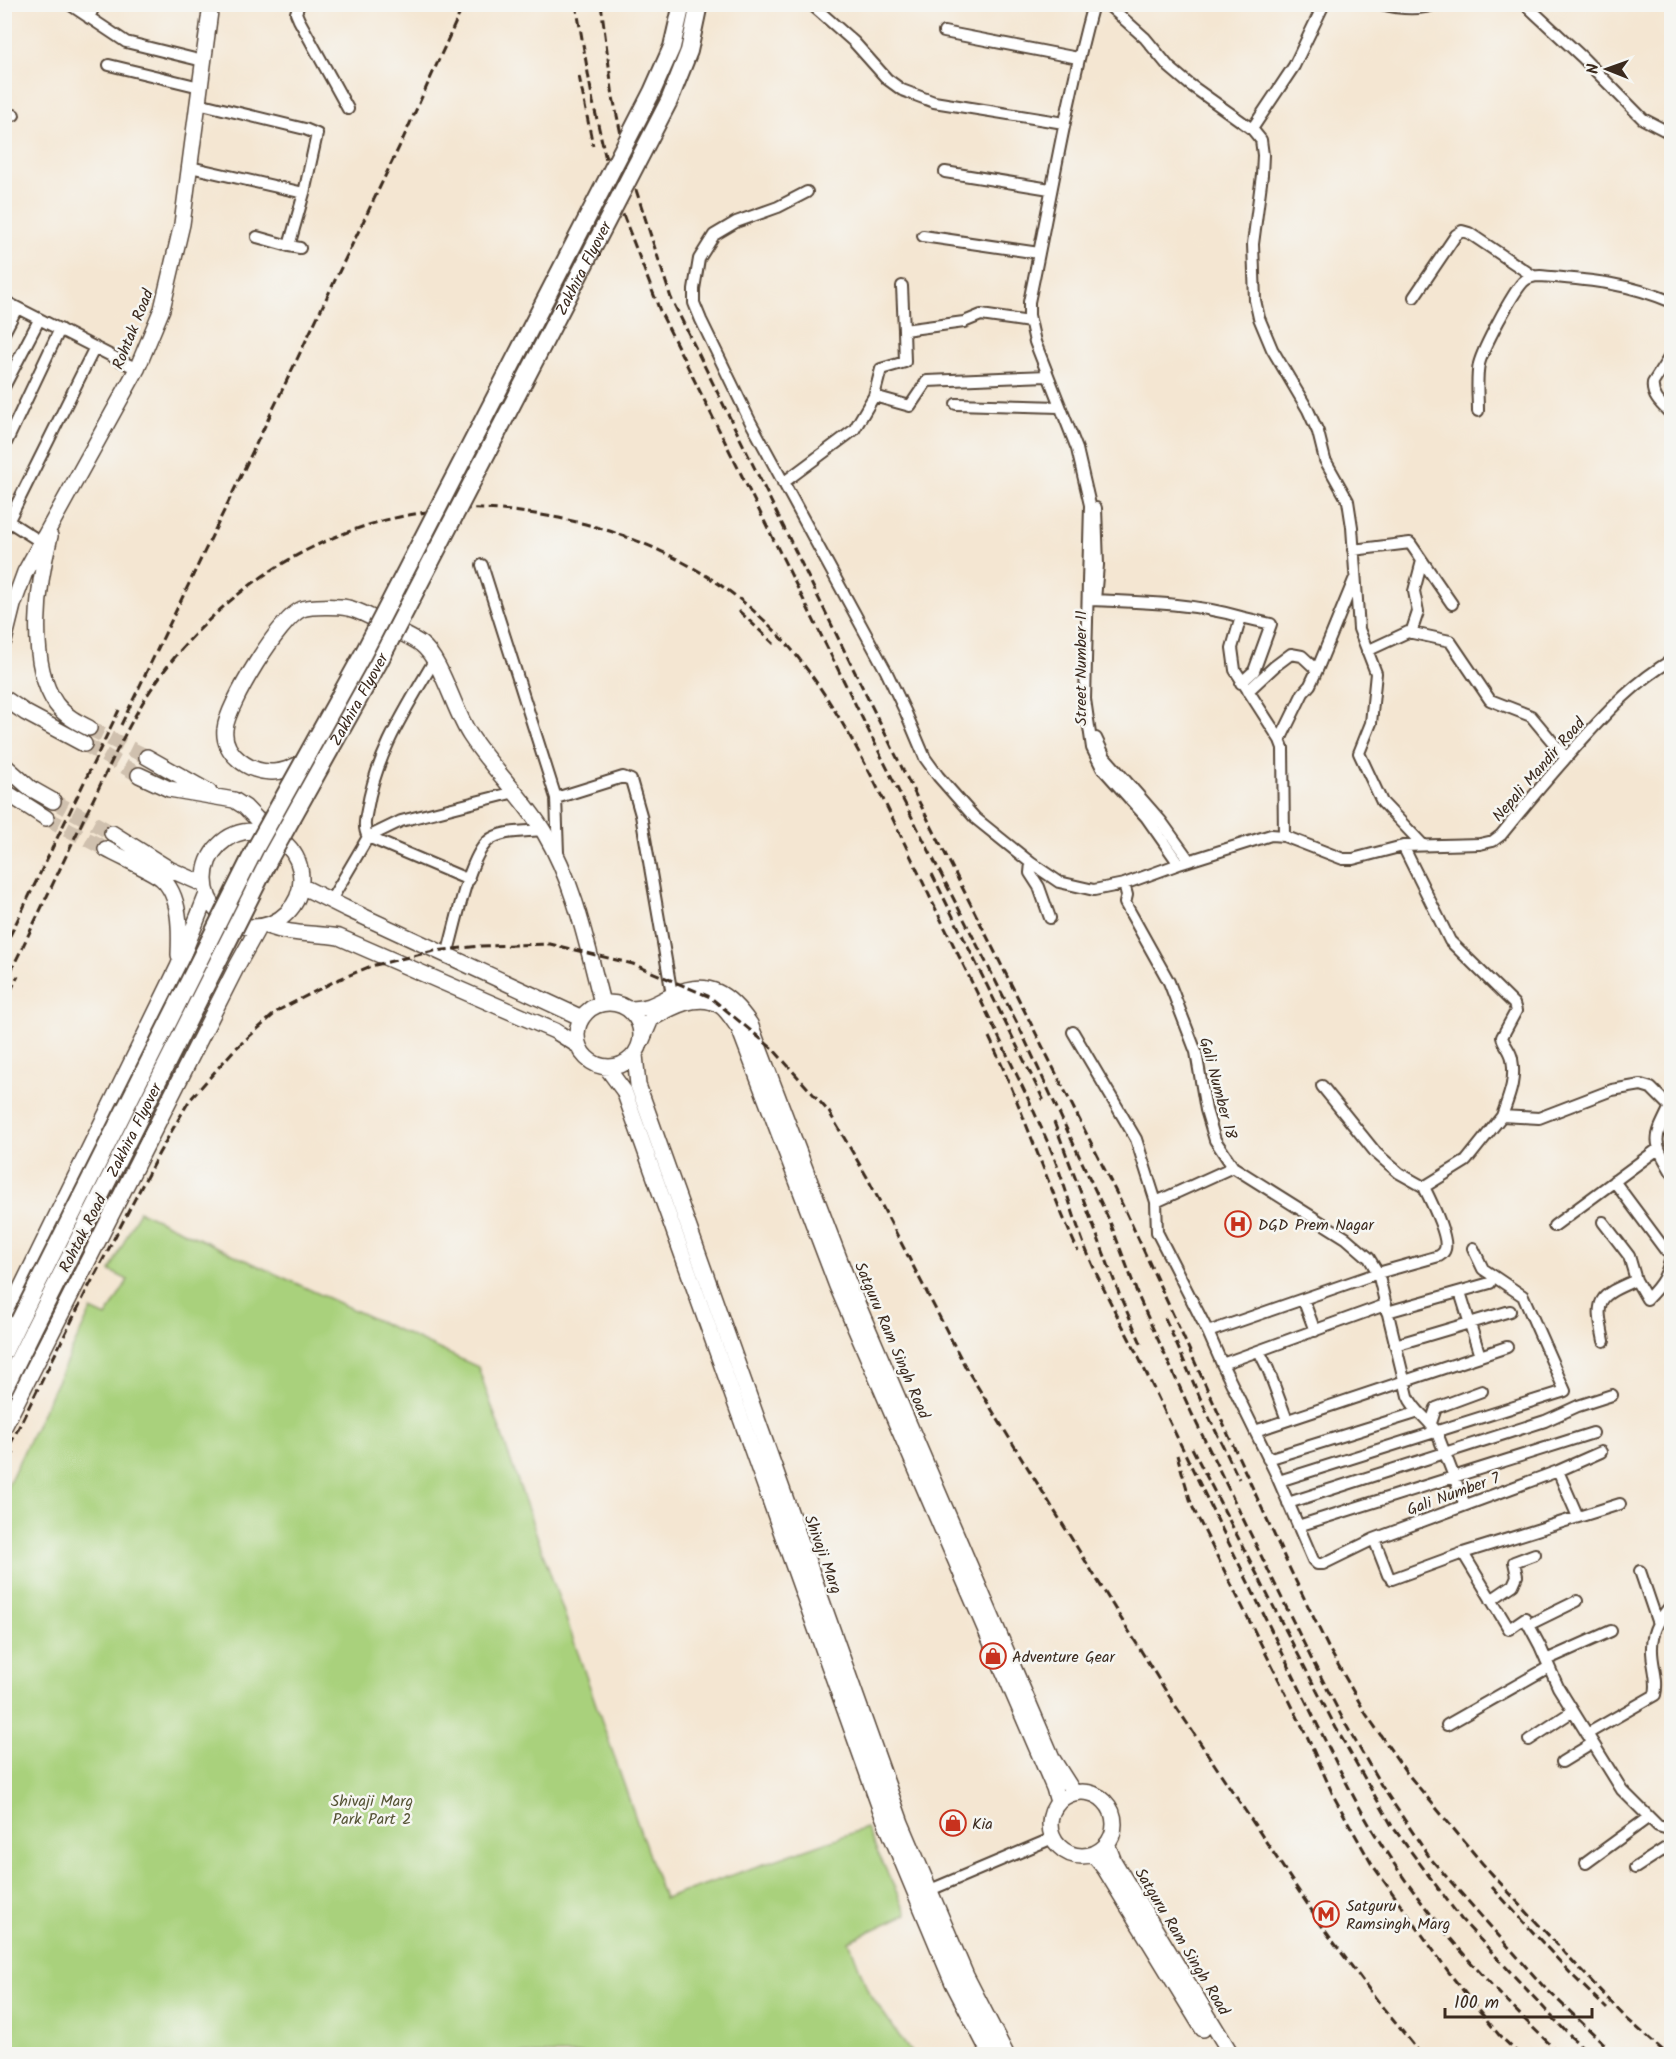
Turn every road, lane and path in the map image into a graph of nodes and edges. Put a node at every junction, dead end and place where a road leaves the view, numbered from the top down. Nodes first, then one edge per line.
1 (69, 4) edge
2 (95, 4) edge
3 (211, 4) edge
4 (299, 4) edge
5 (682, 4) edge
6 (699, 4) edge
7 (811, 4) edge
8 (1093, 4) edge
9 (1107, 4) edge
10 (1306, 4) edge
11 (1436, 4) edge
12 (1525, 4) edge
13 (1382, 5) edge
14 (1323, 7) edge
15 (89, 18) junction
16 (944, 32) dead end
17 (1078, 58) junction
18 (203, 61) junction
19 (110, 65) dead end
20 (200, 87) junction
21 (198, 104) junction
22 (348, 108) dead end
23 (1064, 123) junction
24 (1252, 129) junction
25 (1671, 134) edge
26 (189, 167) junction
27 (945, 172) dead end
28 (1050, 189) junction
29 (807, 192) dead end
30 (304, 193) junction
31 (923, 236) dead end
32 (257, 237) dead end
33 (1039, 253) junction
34 (1533, 276) junction
35 (902, 286) dead end
36 (1414, 297) dead end
37 (4, 301) edge
38 (1671, 302) edge
39 (17, 308) junction
40 (39, 320) junction
41 (1030, 322) junction
42 (60, 329) junction
43 (904, 330) junction
44 (4, 333) edge
45 (95, 347) junction
46 (1671, 353) edge
47 (137, 369) junction
48 (1047, 376) junction
49 (4, 387) edge
50 (874, 396) junction
51 (956, 404) dead end
52 (1059, 407) junction
53 (1478, 411) dead end
54 (1671, 416) edge
55 (5, 445) edge
56 (783, 483) junction
57 (55, 516) junction
58 (6, 524) edge
59 (41, 542) junction
60 (1353, 550) junction
61 (1422, 561) junction
62 (482, 565) dead end
63 (1355, 578) junction
64 (1092, 600) junction
65 (1452, 604) dead end
66 (1241, 617) junction
67 (7, 618) edge
68 (1411, 633) junction
69 (4, 641) edge
70 (1367, 651) junction
71 (1671, 660) edge
72 (434, 661) junction
73 (1317, 670) junction
74 (1245, 687) junction
75 (4, 698) edge
76 (89, 728) tunnel mouth
77 (1280, 740) junction
78 (84, 744) tunnel mouth
79 (147, 756) tunnel mouth
80 (1566, 758) junction
81 (303, 762) junction
82 (4, 765) edge
83 (139, 775) tunnel mouth
84 (4, 778) edge
85 (515, 792) junction
86 (8, 794) edge
87 (214, 795) junction
88 (556, 798) junction
89 (53, 801) tunnel mouth
90 (46, 818) tunnel mouth
91 (542, 830) junction
92 (112, 833) tunnel mouth
93 (271, 834) junction
94 (1284, 836) junction
95 (368, 837) junction
96 (1423, 845) junction
97 (1403, 846) junction
98 (106, 849) tunnel mouth
99 (558, 858) junction
100 (1184, 862) junction
101 (1031, 863) junction
102 (171, 870) junction
103 (154, 874) junction
104 (469, 880) junction
105 (1124, 884) junction
106 (301, 886) junction
107 (206, 887) junction
108 (331, 900) junction
109 (1050, 918) dead end
110 (262, 927) junction
111 (447, 955) junction
112 (178, 967) junction
113 (672, 995) junction
114 (602, 1003) junction
115 (630, 1009) junction
116 (582, 1018) junction
117 (1073, 1032) dead end
118 (642, 1040) junction
119 (579, 1046) junction
120 (635, 1055) junction
121 (607, 1068) junction
122 (1322, 1086) dead end
123 (1671, 1107) edge
124 (1502, 1116) junction
125 (1658, 1149) junction
126 (1233, 1167) junction
127 (1671, 1173) edge
128 (1614, 1181) junction
129 (1424, 1187) junction
130 (1156, 1202) junction
131 (1603, 1222) dead end
132 (1554, 1226) dead end
133 (1473, 1248) dead end
134 (1671, 1253) edge
135 (1378, 1273) junction
136 (1636, 1280) junction
137 (1490, 1283) dead end
138 (1460, 1292) junction
139 (1303, 1299) junction
140 (1386, 1309) junction
141 (1510, 1311) dead end
142 (1470, 1323) junction
143 (19, 1325) edge
144 (1315, 1331) junction
145 (1208, 1332) junction
146 (1604, 1341) dead end
147 (1395, 1345) junction
148 (1507, 1347) dead end
149 (1259, 1351) junction
150 (4, 1352) edge
151 (1480, 1356) junction
152 (1222, 1364) junction
153 (1404, 1381) junction
154 (4, 1389) edge
155 (1482, 1390) dead end
156 (1612, 1395) dead end
157 (1419, 1412) junction
158 (1287, 1420) junction
159 (4, 1428) edge
160 (1434, 1428) junction
161 (1255, 1431) junction
162 (1593, 1433) dead end
163 (1444, 1452) junction
164 (1601, 1452) dead end
165 (1269, 1459) junction
166 (1558, 1471) junction
167 (1454, 1477) junction
168 (1279, 1481) junction
169 (1288, 1503) junction
170 (1620, 1504) dead end
171 (1465, 1505) junction
172 (1578, 1516) junction
173 (1298, 1526) junction
174 (1374, 1539) junction
175 (1462, 1553) junction
176 (1536, 1554) dead end
177 (1640, 1571) dead end
178 (1491, 1600) junction
179 (1577, 1601) dead end
180 (1671, 1604) edge
181 (1658, 1621) junction
182 (1528, 1625) junction
183 (1611, 1631) dead end
184 (1548, 1664) junction
185 (1573, 1712) junction
186 (1448, 1725) dead end
187 (1590, 1738) junction
188 (1529, 1740) dead end
189 (1562, 1762) dead end
190 (1074, 1792) junction
191 (1058, 1802) junction
192 (1649, 1817) junction
193 (1671, 1830) edge
194 (1053, 1838) junction
195 (1671, 1842) edge
196 (1107, 1844) junction
197 (1093, 1854) junction
198 (1586, 1863) dead end
199 (1635, 1868) dead end
200 (922, 1894) junction
201 (990, 2055) edge
202 (1006, 2055) edge
203 (1218, 2055) edge
204 (1231, 2055) edge

1 - 15 street
2 - 15 street
3 - 18 main road, Rohtak Road
4 - 22 street
5 - 81 main road, Zakhira Flyover, bridge
6 - 143 main road, Zakhira Flyover, bridge
7 - 23 street
8 - 17 street, Street Number 11
9 - 24 street
10 - 14 street
11 - 13 street
12 - 25 street
14 - 24 street
15 - 18 street
16 - 17 street
17 - 23 street, Street Number 11
18 - 20 main road, Rohtak Road
19 - 20 street
20 - 21 main road, Rohtak Road
21 - 26 main road, Rohtak Road
21 - 30 street
23 - 28 street, Street Number 11
24 - 60 street
26 - 30 street
26 - 47 main road, Rohtak Road
27 - 28 street
28 - 33 street, Street Number 11
29 - 56 street, Nepali Mandir Road
30 - 32 street
31 - 33 street
33 - 41 street, Street Number 11
34 - 36 street
34 - 38 street
34 - 53 street
35 - 43 street
37 - 39 street
39 - 40 street
39 - 44 street
40 - 42 street
40 - 49 street
41 - 43 street
41 - 48 street, Street Number 11
42 - 45 street
42 - 55 street
43 - 50 street
45 - 47 street
45 - 58 street
46 - 54 street
47 - 57 main road, Rohtak Road
48 - 50 street
48 - 52 street, Street Number 11
50 - 56 street
51 - 52 street
52 - 64 street, Street Number 11
56 - 101 street, Nepali Mandir Road
57 - 59 main road, Rohtak Road
57 - 76 main road
58 - 59 street
59 - 67 main road, Rohtak Road
60 - 61 street
60 - 63 street
61 - 65 street
61 - 68 street
62 - 88 street
63 - 70 street
63 - 73 street
64 - 66 street
64 - 100 street, Street Number 11
66 - 74 street
66 - 74 street
67 - 69 main road, Rohtak Road
68 - 70 street
68 - 80 street
70 - 96 street
71 - 80 street, Nepali Mandir Road
72 - 81 main road
72 - 85 main road
72 - 95 street
73 - 74 street
73 - 77 street
74 - 77 street
75 - 78 main road
77 - 94 street
79 - 87 main road
80 - 96 street, Nepali Mandir Road
81 - 143 main road, Zakhira Flyover, bridge
82 - 89 main road
83 - 87 main road
84 - 86 main road
85 - 91 main road
85 - 95 street
86 - 90 main road
87 - 93 main road
88 - 99 street
88 - 113 street
91 - 99 main road
91 - 104 street
92 - 102 main road
93 - 106 main road
93 - 107 main road
94 - 97 street, Nepali Mandir Road
94 - 100 street, Nepali Mandir Road
95 - 104 street
95 - 108 street
96 - 97 street, Nepali Mandir Road
97 - 124 street
98 - 103 main road
99 - 114 main road
100 - 105 street, Nepali Mandir Road
101 - 105 street, Nepali Mandir Road
101 - 109 street
102 - 103 main road
102 - 107 main road
103 - 112 main road
104 - 111 street
105 - 126 street, Gali Number 18
106 - 108 main road
106 - 110 main road
107 - 110 main road
107 - 112 main road, Rohtak Road
108 - 111 main road
110 - 119 main road
110 - 159 main road, Rohtak Road
111 - 116 main road
112 - 143 main road, Rohtak Road
113 - 115 main road, Satguru Ram Singh Road
113 - 190 main road, Satguru Ram Singh Road
114 - 115 main road
114 - 116 main road
115 - 118 main road
116 - 119 main road
117 - 130 street
118 - 120 main road
118 - 191 main road, Satguru Ram Singh Road
119 - 121 main road
120 - 121 main road
120 - 200 main road, Shivaji Marg
121 - 200 main road, Shivaji Marg
122 - 129 street
123 - 124 street
123 - 125 street
124 - 129 street
125 - 127 street
125 - 128 street
126 - 130 street
126 - 135 street
128 - 132 street
128 - 134 street
129 - 135 street
130 - 145 street
131 - 136 street
133 - 160 street
134 - 136 street
135 - 139 street
135 - 140 street
136 - 146 street
137 - 138 street
138 - 140 street
138 - 142 street
139 - 144 street
139 - 145 street
140 - 144 street
140 - 147 street
141 - 142 street
142 - 147 street
142 - 151 street
143 - 150 main road, Zakhira Flyover
143 - 154 main road, Zakhira Flyover
144 - 149 street
145 - 152 street
147 - 153 street
148 - 151 street
149 - 152 street
149 - 158 street
151 - 153 street
152 - 161 street
153 - 157 street
153 - 158 street
155 - 160 street
156 - 163 street
157 - 160 street
157 - 165 street
158 - 161 street
160 - 163 street
160 - 168 street
161 - 165 street
162 - 167 street
163 - 167 street
163 - 169 street
164 - 166 street, Gali Number 7
165 - 168 street
166 - 171 street, Gali Number 7
166 - 172 street
167 - 171 street
167 - 173 street
168 - 169 street
169 - 173 street
170 - 172 street
171 - 174 street, Gali Number 7
172 - 175 street
173 - 174 street, Gali Number 7
174 - 175 street
175 - 178 street
176 - 178 street
177 - 181 street
178 - 182 street
179 - 182 street
180 - 181 street
181 - 187 street
182 - 184 street
183 - 184 street
184 - 185 street
184 - 186 street
185 - 187 street
185 - 188 street
187 - 189 street
187 - 192 street
190 - 191 main road
190 - 196 main road
191 - 194 main road
192 - 193 street
192 - 198 street
194 - 197 main road
194 - 200 street
195 - 199 street
196 - 197 main road
196 - 204 main road, Satguru Ram Singh Road
197 - 203 main road, Satguru Ram Singh Road
200 - 201 main road, Shivaji Marg
200 - 202 main road, Shivaji Marg

